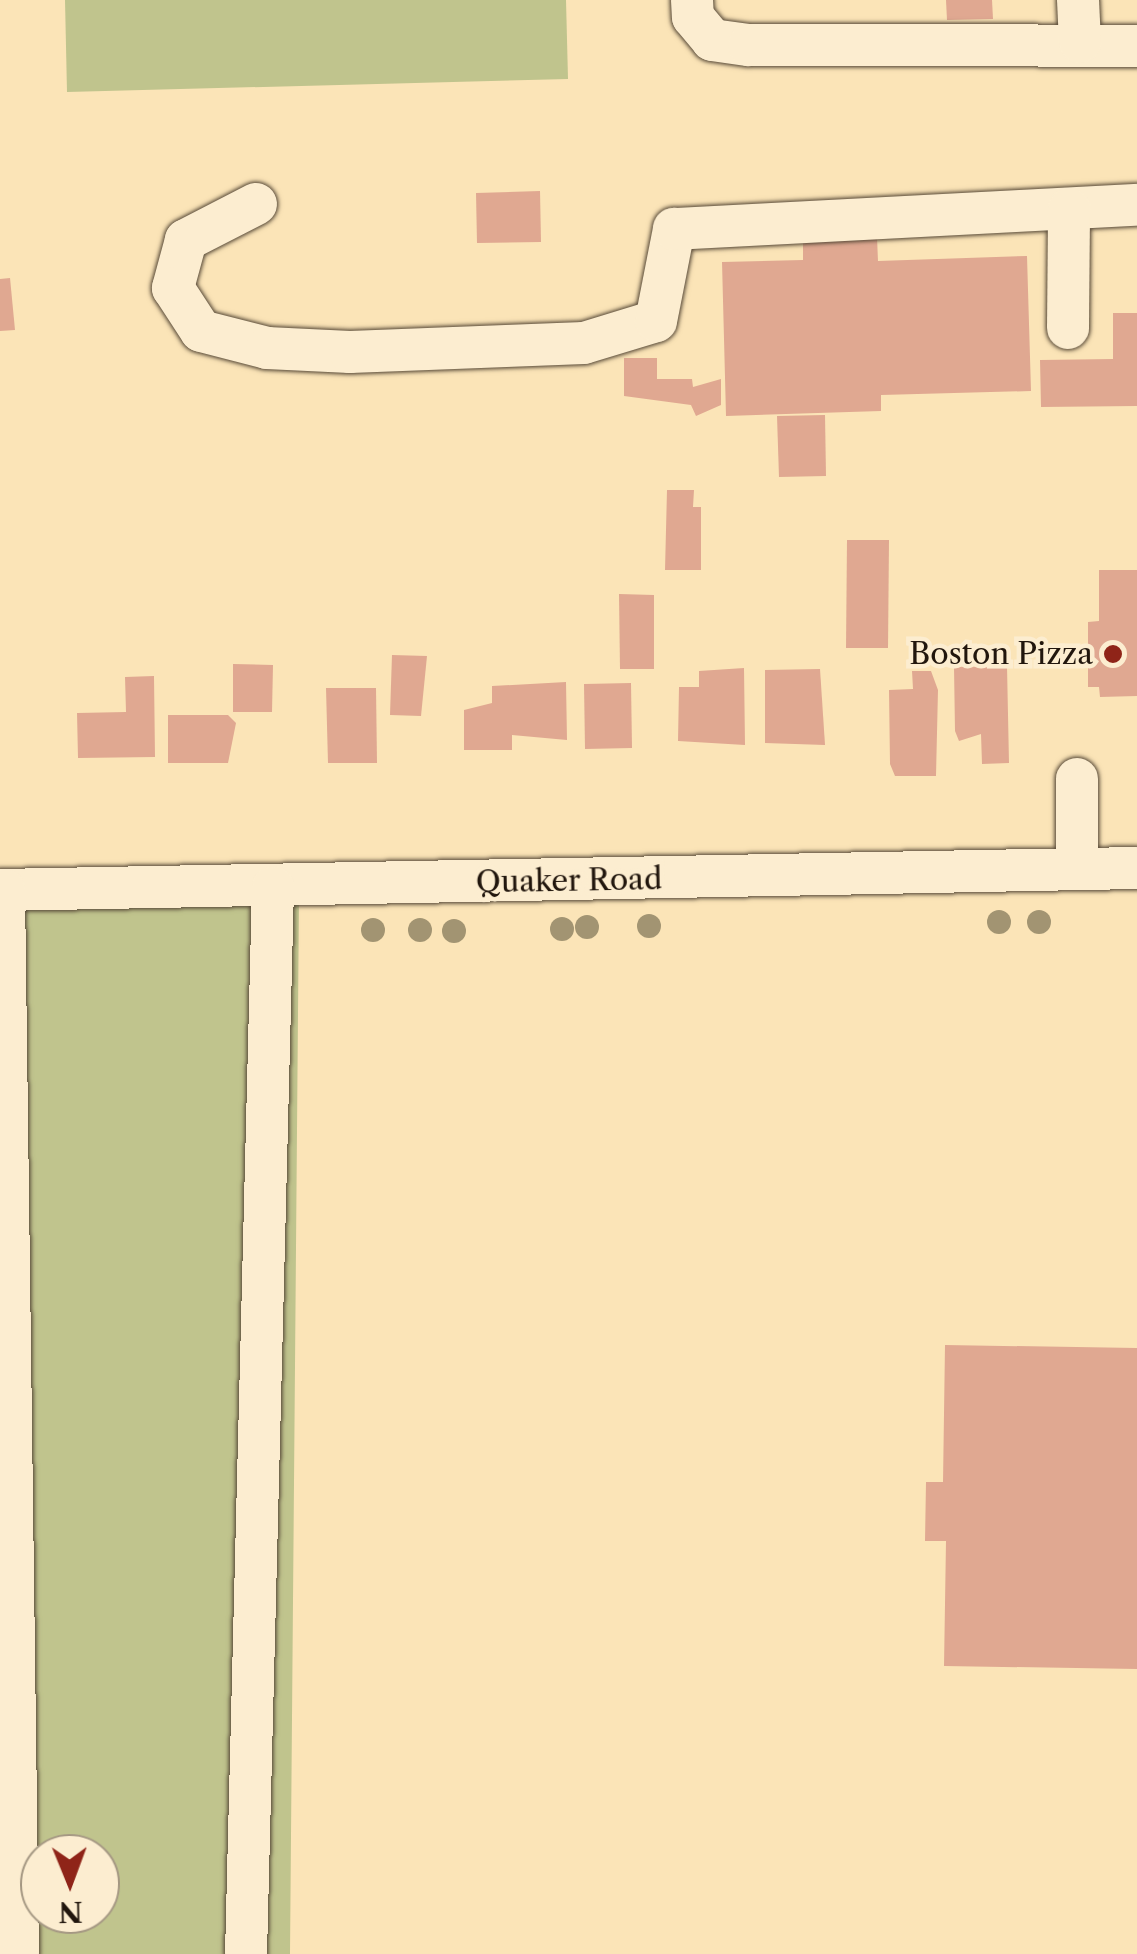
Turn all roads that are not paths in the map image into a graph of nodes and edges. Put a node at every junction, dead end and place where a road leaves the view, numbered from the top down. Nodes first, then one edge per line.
1 (692, 0) edge
2 (1078, 0) edge
3 (1080, 42) junction
4 (1137, 46) edge
5 (256, 204) dead end
6 (1137, 205) edge
7 (1069, 209) junction
8 (1068, 328) dead end
9 (1076, 779) dead end
10 (1137, 868) edge
11 (1077, 869) junction
12 (274, 887) junction
13 (2, 890) edge
14 (18, 1954) edge
15 (246, 1954) edge

1 - 3 street
2 - 3 street
3 - 4 street
5 - 7 street
6 - 7 street
7 - 8 street
9 - 11 street
10 - 11 street, Quaker Road
11 - 12 street, Quaker Road
12 - 13 street, Quaker Road
12 - 15 street
13 - 14 street

